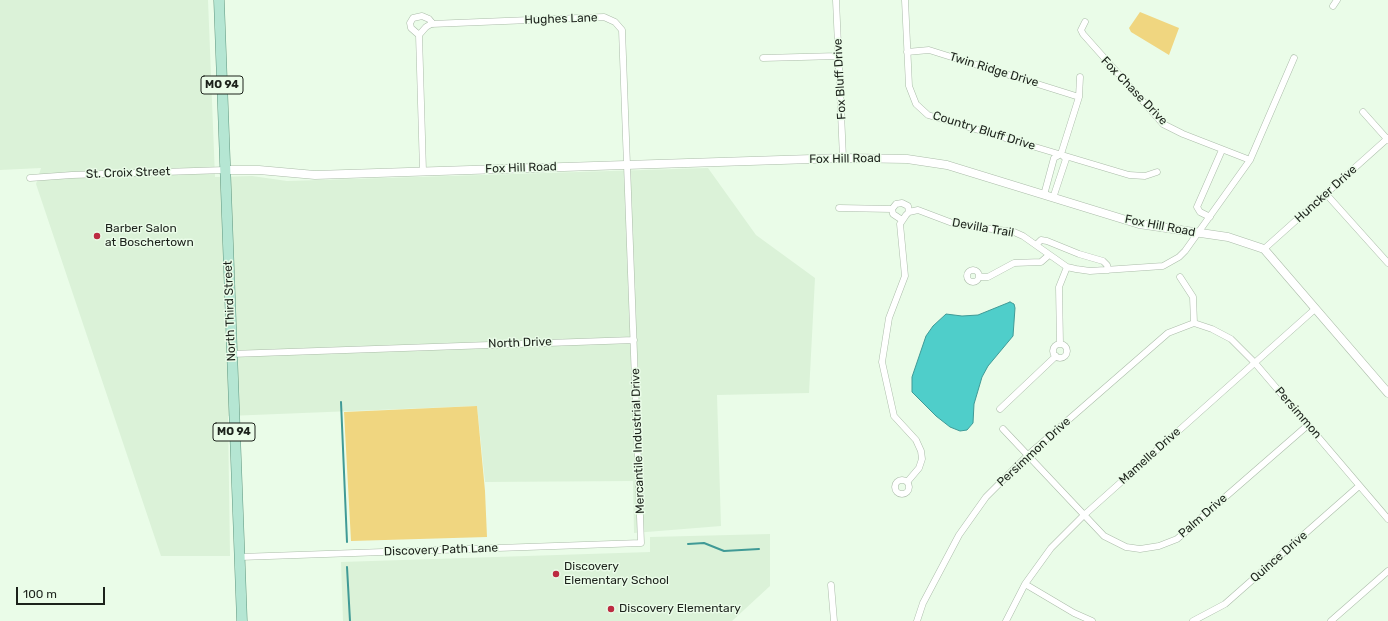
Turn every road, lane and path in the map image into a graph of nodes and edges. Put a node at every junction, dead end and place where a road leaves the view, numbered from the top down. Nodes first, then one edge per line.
1 (219, 0) edge
2 (836, 0) edge
3 (905, 0) edge
4 (1337, 0) edge
5 (1333, 6) dead end
6 (1085, 22) dead end
7 (433, 24) junction
8 (419, 35) junction
9 (907, 52) junction
10 (838, 56) junction
11 (763, 58) dead end
12 (1294, 58) dead end
13 (1080, 76) dead end
14 (1079, 97) junction
15 (1363, 112) dead end
16 (1388, 139) edge
17 (1222, 150) junction
18 (1061, 154) junction
19 (843, 158) junction
20 (1250, 160) junction
21 (627, 164) junction
22 (225, 170) junction
23 (423, 171) junction
24 (1157, 172) dead end
25 (30, 178) dead end
26 (1044, 195) junction
27 (1327, 195) junction
28 (1053, 198) junction
29 (839, 208) dead end
30 (892, 209) junction
31 (909, 212) junction
32 (1210, 217) junction
33 (902, 220) junction
34 (1198, 234) junction
35 (1036, 245) junction
36 (1264, 250) junction
37 (1049, 255) junction
38 (1388, 263) edge
39 (1067, 267) junction
40 (1108, 270) junction
41 (979, 277) dead end
42 (1180, 277) dead end
43 (1315, 309) junction
44 (1194, 323) junction
45 (634, 340) junction
46 (1060, 344) junction
47 (231, 354) junction
48 (1056, 356) junction
49 (1255, 363) junction
50 (1388, 393) edge
51 (1000, 409) dead end
52 (1308, 425) junction
53 (1003, 429) dead end
54 (1028, 455) junction
55 (908, 481) dead end
56 (1359, 486) junction
57 (1083, 516) junction
58 (1388, 519) edge
59 (642, 543) joint
60 (240, 557) junction
61 (1388, 571) edge
62 (831, 584) dead end
63 (1025, 584) junction
64 (242, 621) edge
65 (834, 621) edge
66 (917, 621) edge
67 (1006, 621) edge
68 (1092, 621) edge
69 (1193, 621) edge
70 (1331, 621) edge

1 - 22 main road, North Third Street / MO 94
2 - 10 street, Fox Bluff Drive
3 - 9 street, Country Bluff Drive
4 - 5 street
6 - 17 street, Fox Chase Drive
7 - 8 street
7 - 8 street, Hughes Lane
7 - 21 street, Hughes Lane
8 - 23 street, Hughes Lane
9 - 14 street, Twin Ridge Drive
9 - 18 street, Country Bluff Drive
10 - 11 street
10 - 19 street, Fox Bluff Drive
12 - 20 street, Devilla Trail
13 - 14 street
14 - 18 street
15 - 16 street
16 - 27 street, Huncker Drive
17 - 20 street, Fox Chase Drive
17 - 32 street
18 - 24 street, Country Bluff Drive
18 - 26 street
18 - 28 street
19 - 21 street, Fox Hill Road
19 - 26 street, Fox Hill Road
20 - 32 street, Devilla Trail
21 - 23 street, Fox Hill Road
21 - 45 street
22 - 23 street, Fox Hill Road
22 - 25 street, St. Croix Street
22 - 47 main road, North Third Street / MO 94
26 - 28 street, Fox Hill Road
27 - 36 street, Huncker Drive
27 - 38 street
28 - 34 street, Fox Hill Road
29 - 30 street
30 - 31 street
30 - 33 street
31 - 33 street
31 - 35 street, Devilla Trail
32 - 34 street, Devilla Trail
33 - 55 street
34 - 36 street, Fox Hill Road
34 - 40 street, Devilla Trail
35 - 37 street, Devilla Trail
35 - 40 street
36 - 43 street, Fox Hill Road
37 - 39 street, Devilla Trail
37 - 41 street
39 - 40 street, Devilla Trail
39 - 46 street
42 - 44 street
43 - 49 street, Mamelle Drive
43 - 50 street, Fox Hill Road
44 - 49 street, Persimmon
44 - 54 street, Persimmon Drive
45 - 47 street, North Drive
45 - 59 street, Mercantile Industrial Drive
46 - 48 street
46 - 48 street
47 - 60 main road, North Third Street / MO 94
48 - 51 street
49 - 52 street, Persimmon
49 - 57 street, Mamelle Drive
52 - 56 street, Persimmon
52 - 57 street, Palm Drive
53 - 54 street, Palm Drive
54 - 57 street, Palm Drive
54 - 66 street, Persimmon Drive
56 - 58 street, Persimmon
56 - 69 street, Quince Drive
57 - 63 street, Mamelle Drive
59 - 60 street, Discovery Path Lane
60 - 64 main road, North Third Street / MO 94
61 - 70 street
62 - 65 street
63 - 67 street, Mamelle Drive
63 - 68 street

